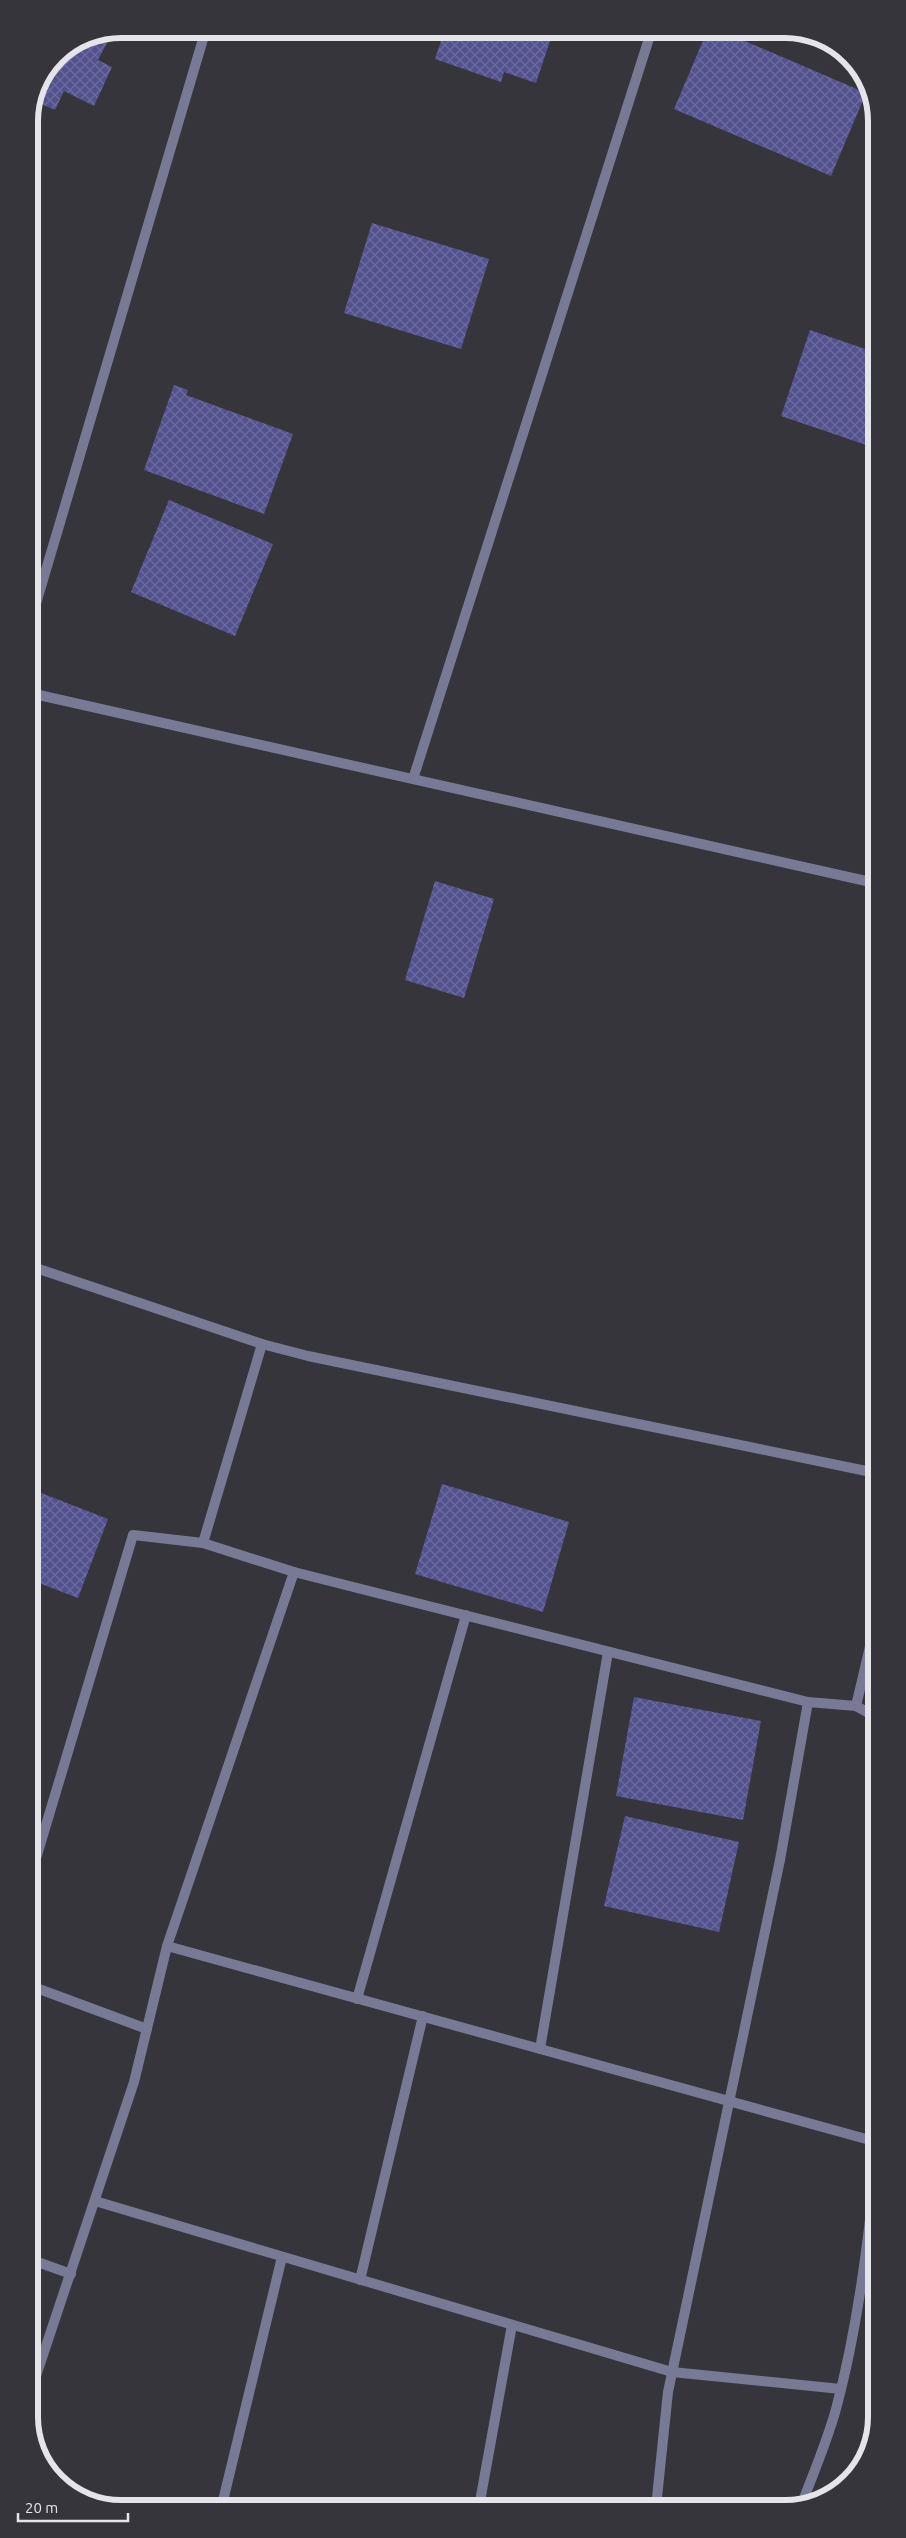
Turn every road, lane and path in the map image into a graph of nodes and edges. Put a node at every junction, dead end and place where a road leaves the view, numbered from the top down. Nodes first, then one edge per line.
1 (203, 38) edge
2 (649, 38) edge
3 (38, 597) edge
4 (38, 695) edge
5 (412, 779) junction
6 (868, 881) edge
7 (38, 1269) edge
8 (262, 1344) junction
9 (868, 1470) edge
10 (203, 1543) junction
11 (294, 1572) junction
12 (466, 1615) junction
13 (608, 1652) junction
14 (868, 1654) edge
15 (808, 1702) junction
16 (856, 1706) junction
17 (868, 1713) edge
18 (38, 1852) edge
19 (166, 1946) junction
20 (38, 1989) edge
21 (358, 1999) junction
22 (423, 2016) junction
23 (147, 2029) junction
24 (540, 2049) junction
25 (729, 2101) junction
26 (868, 2140) edge
27 (94, 2201) junction
28 (868, 2243) edge
29 (282, 2257) junction
30 (38, 2262) edge
31 (70, 2274) junction
32 (360, 2280) junction
33 (512, 2325) junction
34 (38, 2370) edge
35 (672, 2372) junction
36 (841, 2388) junction
37 (804, 2499) edge
38 (223, 2500) edge
39 (480, 2500) edge
40 (657, 2500) edge

1 - 3 street
2 - 5 street
4 - 5 street
5 - 6 street
7 - 8 street
8 - 9 street
8 - 10 street
10 - 11 street
10 - 18 street
11 - 12 street
11 - 19 street
12 - 13 street
12 - 21 street
13 - 15 street
13 - 24 street
14 - 16 street
15 - 16 street
15 - 25 street
16 - 17 street
19 - 21 street
19 - 23 street
20 - 23 street
21 - 22 street
22 - 24 street
22 - 32 street
23 - 27 street
24 - 25 street
25 - 26 street
25 - 35 street
27 - 29 street
27 - 31 street
28 - 36 street
29 - 32 street
29 - 38 street
30 - 31 street
31 - 34 street
32 - 33 street
33 - 35 street
33 - 39 street
35 - 36 street
35 - 40 street
36 - 37 street

